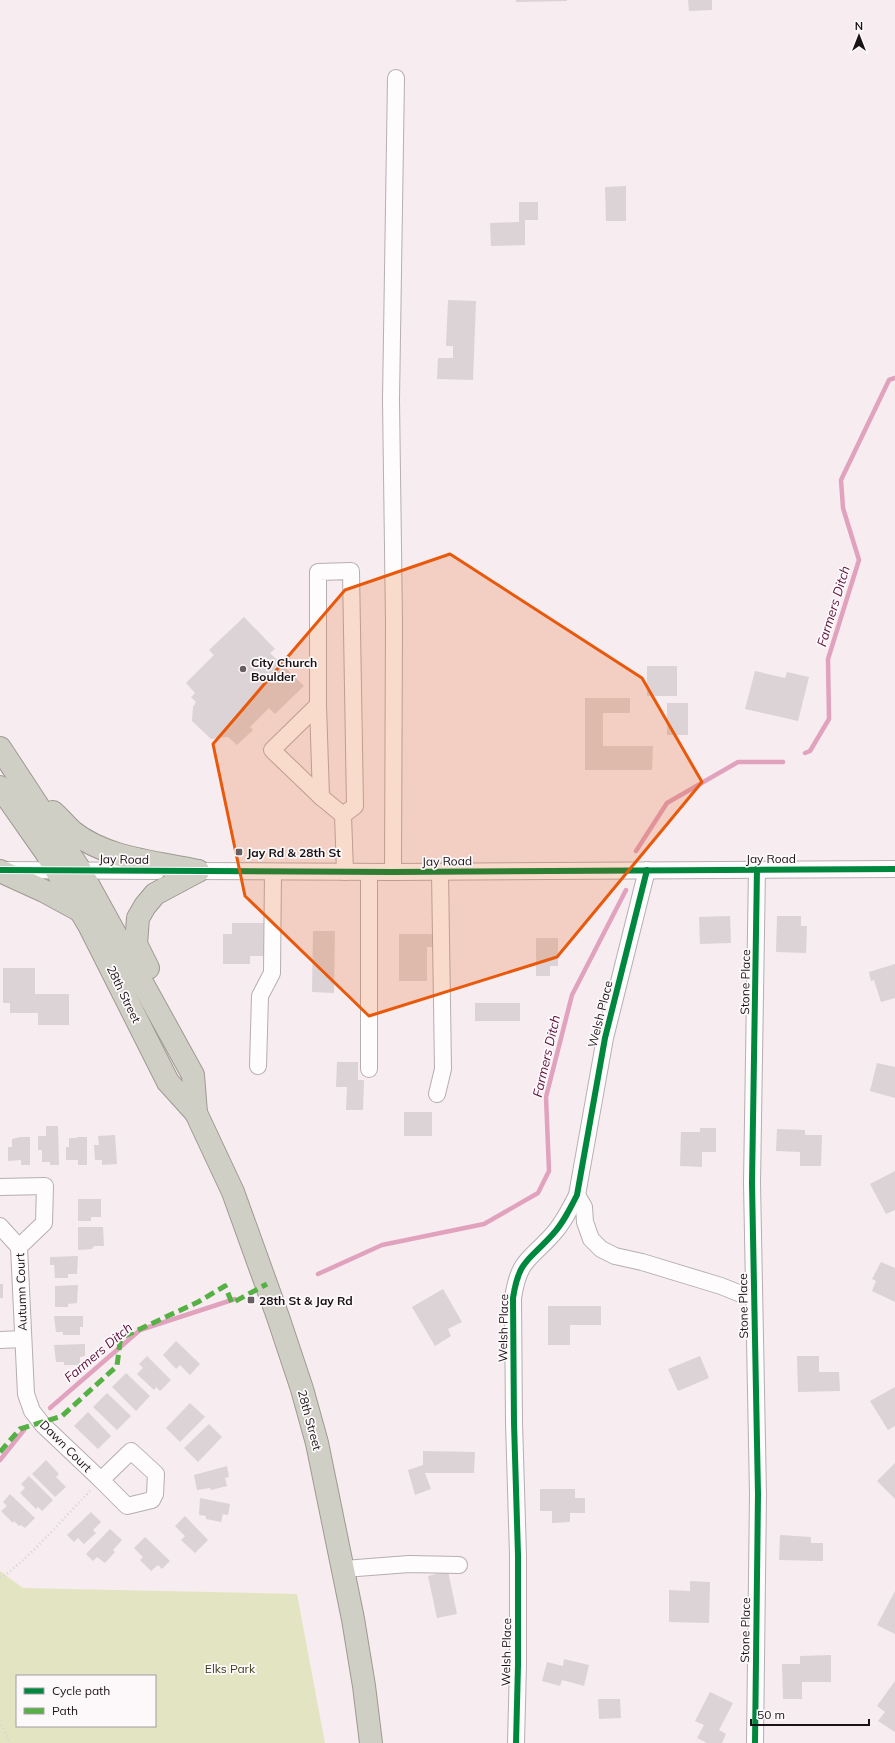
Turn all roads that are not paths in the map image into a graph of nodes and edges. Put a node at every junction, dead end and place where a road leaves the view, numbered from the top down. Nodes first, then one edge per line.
1 (396, 78) dead end
2 (318, 705) junction
3 (0, 748) edge
4 (20, 776) junction
5 (0, 787) edge
6 (321, 797) junction
7 (344, 815) junction
8 (757, 869) junction
9 (895, 869) edge
10 (0, 870) edge
11 (57, 870) junction
12 (80, 870) junction
13 (648, 870) junction
14 (198, 871) junction
15 (273, 872) junction
16 (345, 872) junction
17 (369, 872) junction
18 (393, 872) junction
19 (440, 872) junction
20 (80, 910) junction
21 (258, 1066) dead end
22 (369, 1069) dead end
23 (193, 1075) junction
24 (437, 1094) dead end
25 (196, 1113) junction
26 (0, 1187) edge
27 (577, 1195) junction
28 (0, 1226) edge
29 (19, 1247) junction
30 (754, 1295) junction
31 (23, 1339) junction
32 (0, 1340) edge
33 (101, 1480) road end
34 (460, 1565) dead end
35 (344, 1569) junction
36 (371, 1743) edge
37 (516, 1743) edge
38 (755, 1743) edge

1 - 18 street
2 - 6 street
2 - 6 street
2 - 7 street
3 - 4 highway
4 - 12 highway, 28th Street
4 - 14 highway
5 - 11 highway, 28th Street
6 - 7 street
7 - 16 street
8 - 9 street, Jay Road
8 - 13 street, Jay Road
8 - 30 street, Stone Place
10 - 11 street, Jay Road
10 - 20 highway
11 - 12 street, Jay Road
11 - 20 highway, 28th Street
12 - 14 street, Jay Road
12 - 23 highway, 28th Street
13 - 19 street, Jay Road
13 - 27 street, Welsh Place
14 - 15 street, Jay Road
14 - 23 highway
15 - 16 street, Jay Road
15 - 21 street
16 - 17 street, Jay Road
17 - 18 street, Jay Road
17 - 22 street
18 - 19 street, Jay Road
19 - 24 street
20 - 25 highway, 28th Street
23 - 25 highway, 28th Street
25 - 35 highway, 28th Street
26 - 29 street, Autumn Court
27 - 30 street
27 - 37 street, Welsh Place
28 - 29 street, Autumn Court
29 - 31 street, Autumn Court
30 - 38 street, Stone Place
31 - 32 street, Autumn Court
31 - 33 street, Dawn Court
34 - 35 street
35 - 36 highway, 28th Street

